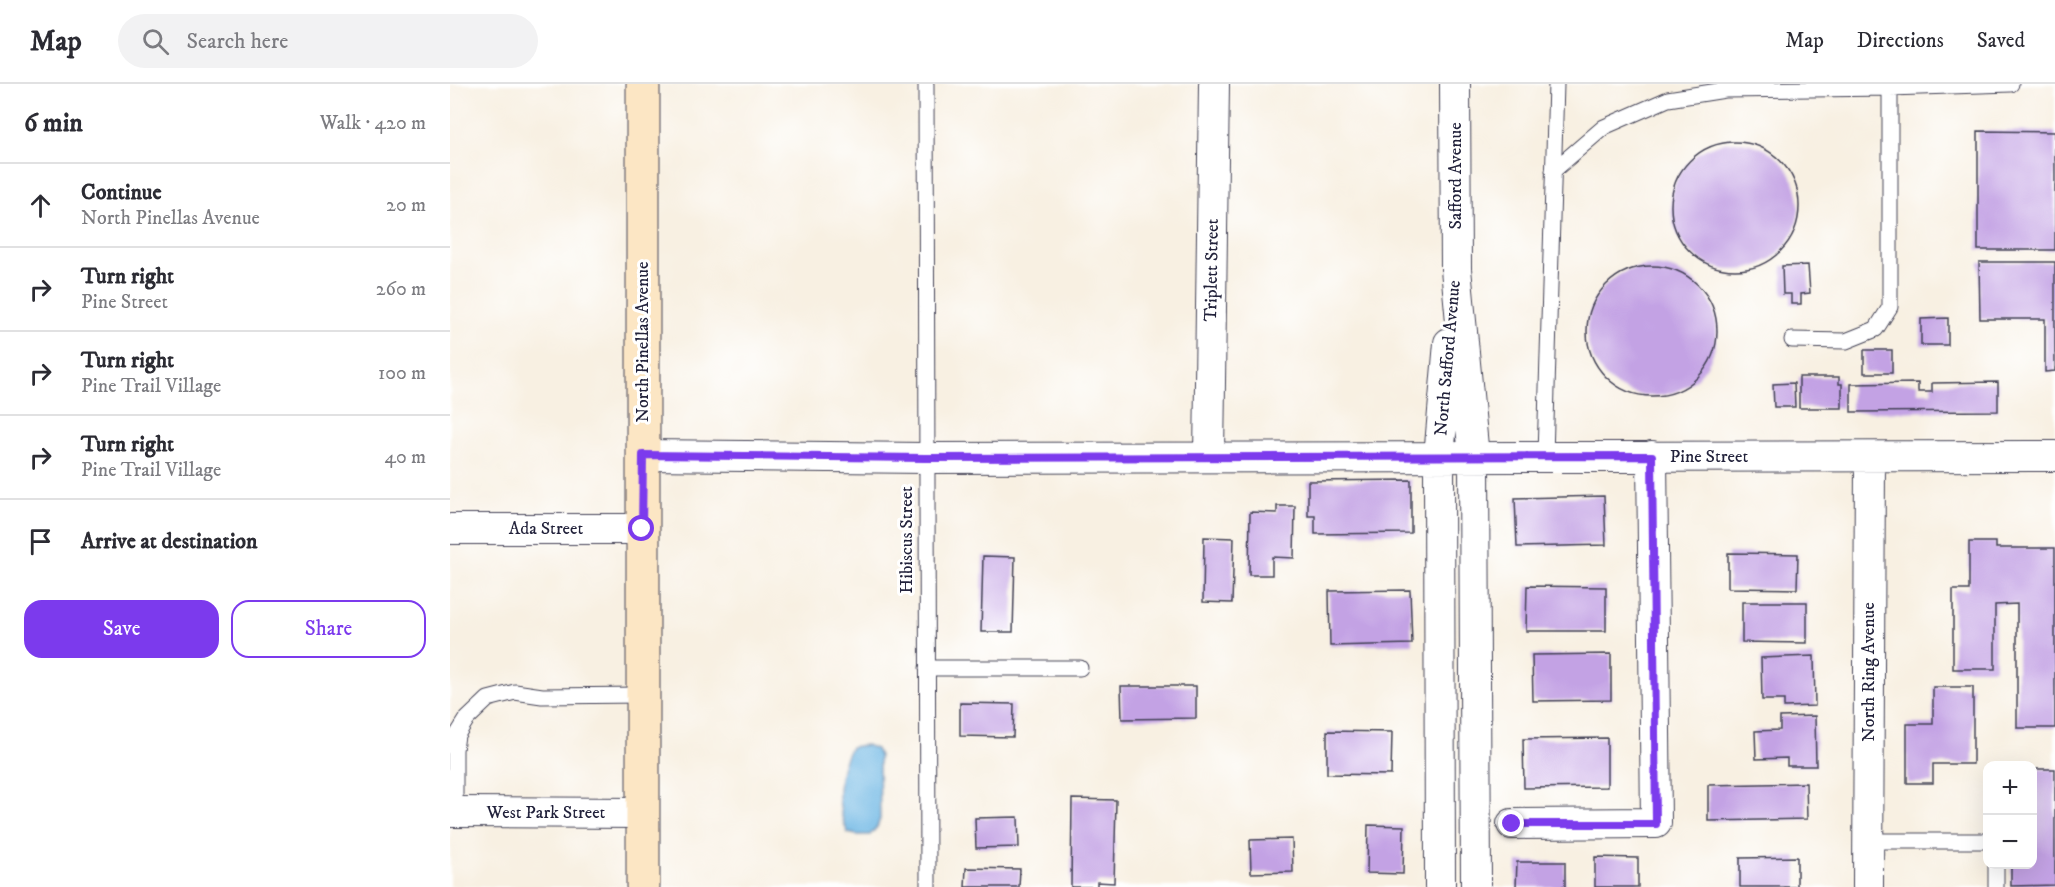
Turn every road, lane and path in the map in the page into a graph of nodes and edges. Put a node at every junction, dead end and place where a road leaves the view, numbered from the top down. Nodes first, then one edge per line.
1 (643, 84) edge
2 (926, 84) edge
3 (1214, 84) edge
4 (1455, 84) edge
5 (1556, 84) edge
6 (2011, 84) edge
7 (1890, 88) junction
8 (1553, 171) junction
9 (1456, 269) junction
10 (1792, 340) dead end
11 (643, 455) junction
12 (1545, 456) junction
13 (1652, 456) junction
14 (2055, 456) edge
15 (1209, 457) junction
16 (1439, 457) junction
17 (1474, 457) junction
18 (1870, 457) junction
19 (926, 458) junction
20 (642, 529) junction
21 (450, 530) edge
22 (927, 668) junction
23 (1080, 668) dead end
24 (642, 695) junction
25 (453, 812) edge
26 (643, 813) junction
27 (1512, 824) dead end
28 (1869, 841) junction
29 (1983, 841) edge
30 (1996, 869) edge
31 (643, 887) edge
32 (928, 887) edge
33 (1440, 887) edge
34 (1476, 887) edge
35 (1868, 887) edge
36 (1996, 887) edge

1 - 11 main road, North Pinellas Avenue
2 - 19 lane, Hibiscus Street
3 - 15 street, Triplett Street
4 - 9 street, Safford Avenue
5 - 8 lane
6 - 7 lane
7 - 8 lane
7 - 10 lane
8 - 12 lane
9 - 16 street, North Safford Avenue
9 - 17 street, North Safford Avenue
11 - 19 street, Pine Street
11 - 20 main road, North Pinellas Avenue
12 - 13 street, Pine Street
12 - 17 street, Pine Street
13 - 18 street, Pine Street
13 - 27 street
14 - 18 street, Pine Street
15 - 16 street, Pine Street
15 - 19 street, Pine Street
16 - 17 street, Pine Street
16 - 33 street, North Safford Avenue
17 - 34 street, North Safford Avenue
18 - 28 street, North Ring Avenue
19 - 22 lane, Hibiscus Street
20 - 21 street, Ada Street
20 - 24 main road, North Pinellas Avenue
22 - 23 lane
22 - 32 lane, Hibiscus Street
24 - 25 lane
24 - 26 main road, North Pinellas Avenue
25 - 26 street, West Park Street
26 - 31 main road, North Pinellas Avenue
28 - 29 lane
28 - 35 street, North Ring Avenue
30 - 36 lane

